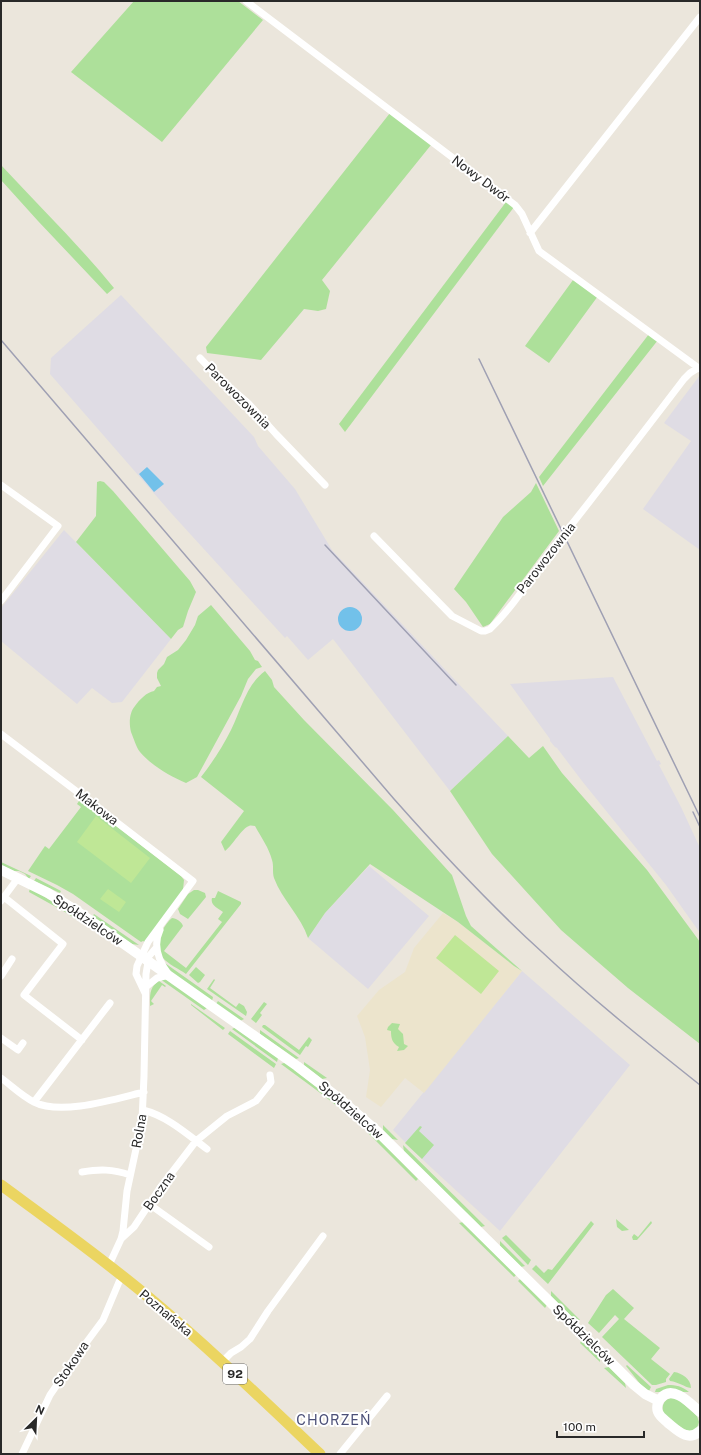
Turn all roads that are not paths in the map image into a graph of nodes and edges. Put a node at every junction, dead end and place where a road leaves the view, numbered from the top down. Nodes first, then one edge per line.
1 (246, 1) edge
2 (700, 17) edge
3 (530, 233) junction
4 (200, 358) dead end
5 (699, 368) edge
6 (1, 485) edge
7 (325, 485) dead end
8 (374, 536) dead end
9 (1, 601) edge
10 (1, 734) edge
11 (1, 870) edge
12 (18, 878) junction
13 (3, 899) edge
14 (167, 918) junction
15 (148, 942) junction
16 (156, 948) junction
17 (132, 950) junction
18 (145, 958) junction
19 (12, 959) dead end
20 (1, 976) edge
21 (169, 976) junction
22 (146, 989) junction
23 (110, 1003) dead end
24 (1, 1038) edge
25 (82, 1040) junction
26 (23, 1043) dead end
27 (270, 1075) dead end
28 (1, 1078) edge
29 (144, 1092) junction
30 (34, 1102) junction
31 (143, 1110) junction
32 (196, 1141) junction
33 (206, 1149) dead end
34 (82, 1172) dead end
35 (130, 1175) junction
36 (1, 1185) edge
37 (149, 1204) junction
38 (323, 1236) dead end
39 (121, 1239) junction
40 (209, 1247) dead end
41 (109, 1265) junction
42 (123, 1276) junction
43 (222, 1362) junction
44 (386, 1396) dead end
45 (659, 1401) junction
46 (700, 1412) edge
47 (699, 1434) edge
48 (22, 1454) edge
49 (320, 1454) edge
50 (340, 1454) edge

1 - 3 street, Nowy Dwór
2 - 3 street
3 - 5 street, Nowy Dwór
4 - 7 street, Parowozownia
5 - 8 street, Parowozownia
6 - 9 street
10 - 14 street, Makowa
11 - 12 street, Spółdzielców
12 - 13 street
12 - 17 street, Spółdzielców
13 - 25 street
14 - 15 street
14 - 16 street
15 - 17 street
15 - 18 street, Rolna
16 - 18 street
16 - 21 street
17 - 18 street, Spółdzielców
18 - 21 street, Spółdzielców
18 - 22 street, Rolna
19 - 20 street
21 - 22 street
21 - 45 street, Spółdzielców
22 - 29 street, Rolna
23 - 25 street
24 - 26 street
25 - 30 street
27 - 32 street, Boczna
28 - 30 street
29 - 30 street
29 - 31 street, Rolna
31 - 32 street
31 - 35 street, Rolna
32 - 33 street
32 - 37 street, Boczna
34 - 35 street
35 - 39 street, Rolna
36 - 41 main road, Poznańska / 92
37 - 39 street, Boczna
37 - 40 street
38 - 43 street
39 - 41 street, Rolna
41 - 42 main road, Poznańska / 92
42 - 43 main road, Poznańska / 92
42 - 48 street, Stokowa
43 - 49 main road, Poznańska / 92
44 - 50 street
45 - 46 street
45 - 47 street

